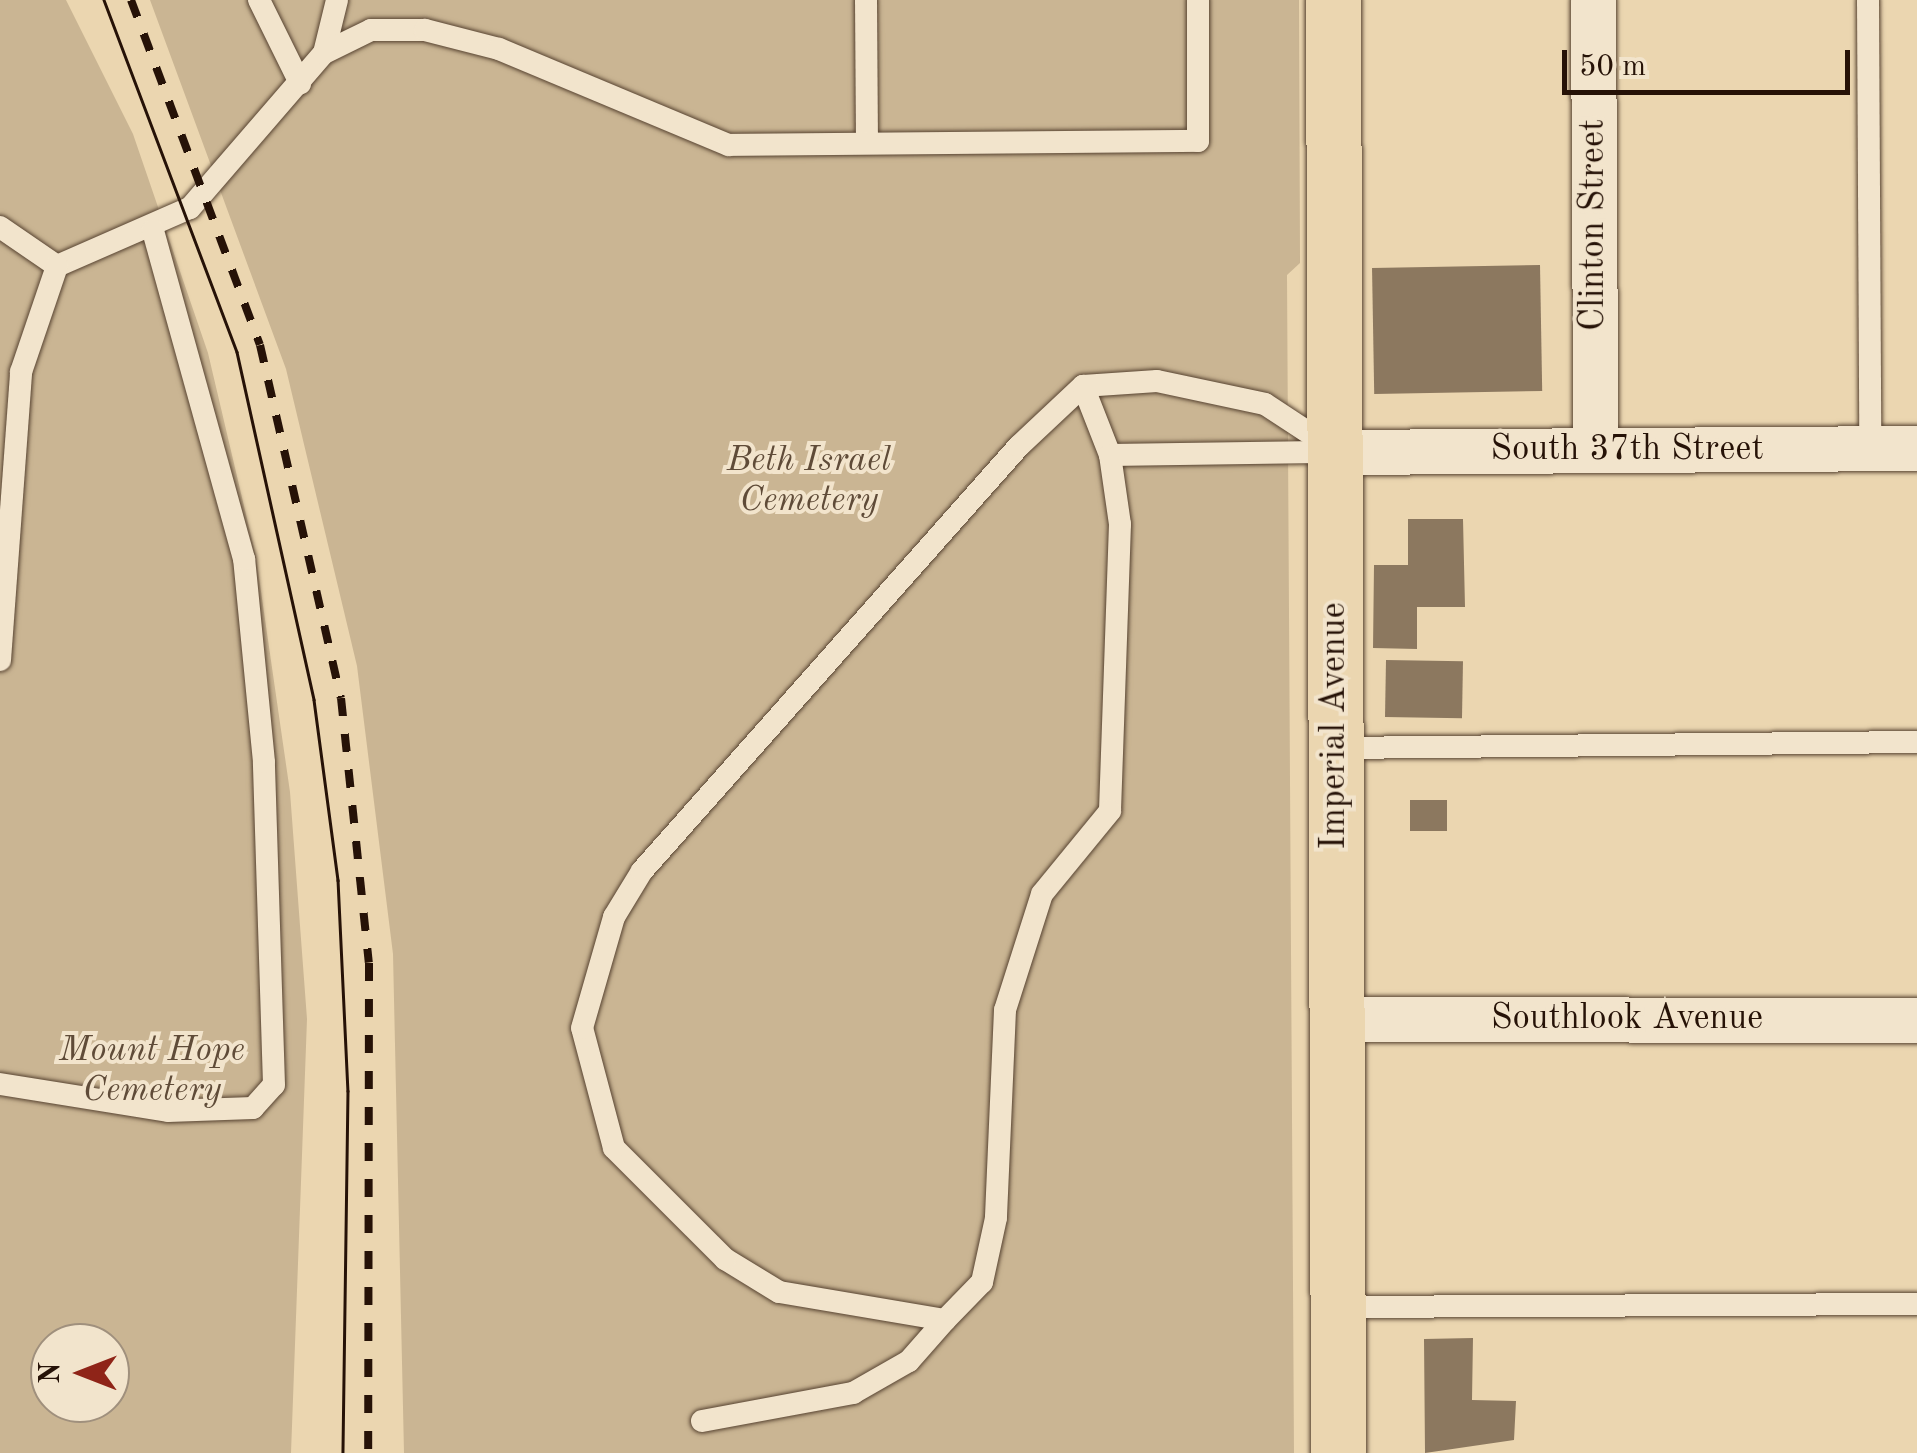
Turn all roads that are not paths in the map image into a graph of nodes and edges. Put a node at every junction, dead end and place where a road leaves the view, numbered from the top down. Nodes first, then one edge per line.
1 (259, 0) edge
2 (336, 0) edge
3 (866, 0) edge
4 (1198, 0) edge
5 (1333, 0) edge
6 (1593, 0) edge
7 (1868, 0) edge
8 (324, 53) junction
9 (300, 84) junction
10 (867, 141) junction
11 (0, 227) edge
12 (153, 230) junction
13 (57, 266) junction
14 (1083, 386) junction
15 (1870, 448) junction
16 (1917, 448) edge
17 (1595, 450) junction
18 (1338, 452) junction
19 (1110, 455) junction
20 (0, 660) edge
21 (1917, 742) edge
22 (1333, 748) junction
23 (1337, 1019) junction
24 (1917, 1020) edge
25 (0, 1084) edge
26 (1917, 1304) edge
27 (1340, 1307) junction
28 (945, 1320) junction
29 (702, 1421) dead end
30 (1338, 1453) edge

1 - 9 lane
2 - 8 lane
3 - 10 lane
4 - 10 lane
5 - 18 main road, Imperial Avenue
6 - 17 street, Clinton Street
7 - 15 lane
8 - 9 lane
8 - 10 lane
9 - 12 lane
11 - 13 lane
12 - 13 lane
12 - 25 lane
13 - 20 lane
14 - 18 lane
14 - 19 lane
14 - 28 lane
15 - 16 street, South 37th Street
15 - 17 street, South 37th Street
17 - 18 street, South 37th Street
18 - 19 lane
18 - 22 main road, Imperial Avenue
19 - 28 lane
21 - 22 lane
22 - 23 main road, Imperial Avenue
23 - 24 street, Southlook Avenue
23 - 27 main road, Imperial Avenue
26 - 27 lane
27 - 30 main road, Imperial Avenue
28 - 29 lane

